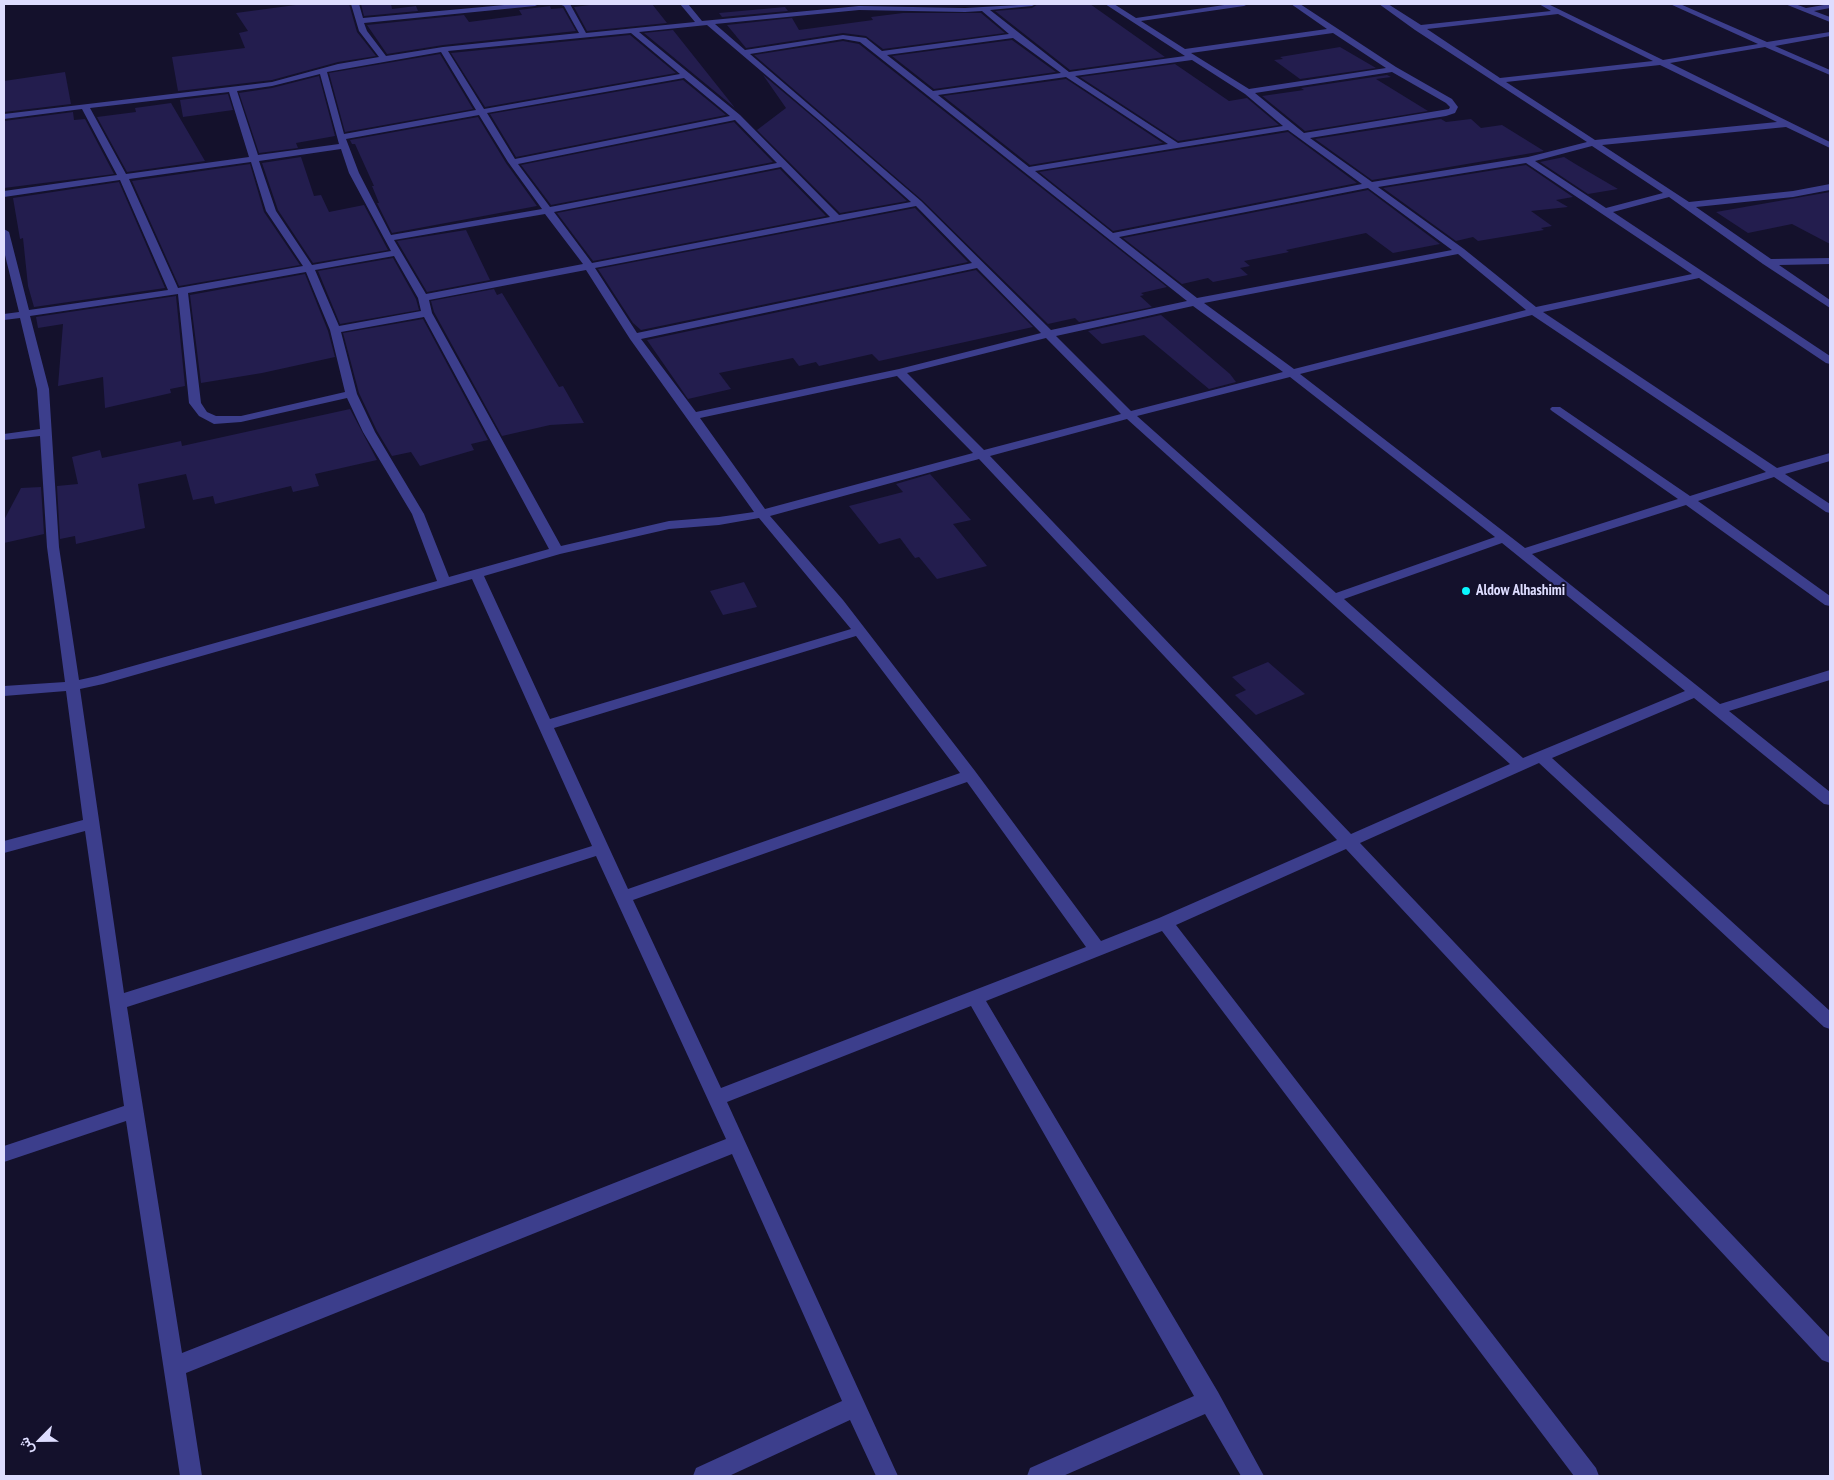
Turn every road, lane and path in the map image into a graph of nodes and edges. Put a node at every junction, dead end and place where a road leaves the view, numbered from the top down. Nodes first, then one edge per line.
1 (356, 4) edge
2 (535, 4) edge
3 (563, 4) edge
4 (684, 4) edge
5 (797, 4) edge
6 (1032, 4) edge
7 (1108, 4) edge
8 (1244, 4) edge
9 (1295, 4) edge
10 (1383, 4) edge
11 (1543, 4) edge
12 (1674, 4) edge
13 (1789, 4) edge
14 (906, 6) edge
15 (1830, 6) edge
16 (983, 8) junction
17 (1805, 10) junction
18 (1560, 12) junction
19 (806, 14) junction
20 (1134, 20) junction
21 (1830, 20) edge
22 (360, 21) junction
23 (705, 24) junction
24 (1418, 28) junction
25 (1336, 30) junction
26 (634, 32) junction
27 (1830, 34) edge
28 (1014, 35) junction
29 (584, 36) junction
30 (1768, 45) junction
31 (443, 50) junction
32 (745, 52) junction
33 (880, 54) junction
34 (1190, 54) junction
35 (384, 58) junction
36 (1664, 62) junction
37 (1393, 69) junction
38 (323, 71) junction
39 (1830, 73) edge
40 (1068, 74) junction
41 (686, 75) junction
42 (1500, 80) junction
43 (232, 89) junction
44 (1248, 92) junction
45 (930, 94) junction
46 (85, 107) junction
47 (480, 111) junction
48 (4, 116) edge
49 (737, 117) junction
50 (1788, 124) junction
51 (1290, 127) junction
52 (1304, 136) junction
53 (342, 142) junction
54 (1594, 142) junction
55 (1175, 145) junction
56 (1830, 145) edge
57 (255, 158) junction
58 (1528, 160) junction
59 (512, 162) junction
60 (783, 164) junction
61 (1027, 170) junction
62 (123, 177) junction
63 (1372, 185) junction
64 (1830, 187) edge
65 (4, 194) edge
66 (1670, 194) junction
67 (918, 203) junction
68 (1686, 205) junction
69 (546, 210) junction
70 (1606, 211) junction
71 (836, 218) junction
72 (4, 232) edge
73 (1111, 236) junction
74 (388, 238) junction
75 (1460, 251) junction
76 (396, 252) junction
77 (1830, 261) edge
78 (1766, 262) junction
79 (977, 265) junction
80 (589, 266) junction
81 (309, 268) junction
82 (1700, 275) junction
83 (178, 291) junction
84 (423, 298) junction
85 (1195, 302) junction
86 (1830, 305) edge
87 (1534, 311) junction
88 (26, 313) junction
89 (427, 313) junction
90 (4, 317) edge
91 (335, 330) junction
92 (1049, 334) junction
93 (634, 337) junction
94 (1830, 361) edge
95 (899, 372) junction
96 (1293, 374) junction
97 (351, 394) junction
98 (1556, 410) dead end
99 (1129, 415) junction
100 (693, 416) junction
101 (47, 432) junction
102 (4, 437) edge
103 (981, 454) junction
104 (1830, 457) edge
105 (1774, 473) junction
106 (1689, 501) junction
107 (1830, 509) edge
108 (762, 514) junction
109 (1504, 538) junction
110 (557, 551) junction
111 (1523, 553) junction
112 (476, 574) junction
113 (446, 583) junction
114 (1335, 598) junction
115 (1830, 602) edge
116 (859, 632) junction
117 (1830, 675) edge
118 (72, 686) junction
119 (4, 691) edge
120 (1695, 692) junction
121 (1717, 710) junction
122 (545, 726) junction
123 (1541, 756) junction
124 (1521, 765) junction
125 (970, 775) junction
126 (1830, 800) edge
127 (92, 823) junction
128 (1348, 841) junction
129 (4, 847) edge
130 (601, 849) junction
131 (623, 897) junction
132 (1164, 923) junction
133 (1097, 949) junction
134 (975, 998) junction
135 (117, 1003) junction
136 (1830, 1022) edge
137 (717, 1098) junction
138 (133, 1111) junction
139 (737, 1143) junction
140 (4, 1154) edge
141 (1830, 1353) edge
142 (174, 1367) junction
143 (1210, 1400) junction
144 (855, 1406) junction
145 (191, 1476) edge
146 (704, 1476) edge
147 (887, 1476) edge
148 (1038, 1476) edge
149 (1253, 1476) edge
150 (1588, 1476) edge

1 - 22 street
2 - 22 street
3 - 29 street
4 - 23 street
5 - 19 street
6 - 16 street
7 - 20 street
8 - 20 street
9 - 25 street
10 - 24 street
11 - 18 street
12 - 30 street
13 - 17 street
14 - 16 street
14 - 19 street
15 - 17 street
16 - 28 street
17 - 21 street
18 - 24 street
18 - 36 street
19 - 23 street
20 - 34 street
22 - 35 street
23 - 26 street
23 - 32 street
24 - 42 street
25 - 34 street
25 - 37 street
26 - 29 street
26 - 41 street
27 - 30 street
28 - 33 street
28 - 40 street
29 - 31 street
30 - 36 street
30 - 39 street
31 - 35 street
31 - 47 street
32 - 33 street
32 - 67 street
33 - 45 street
34 - 40 street
34 - 44 street
35 - 38 street
36 - 42 street
36 - 50 street
37 - 44 street
37 - 52 street
38 - 43 street
38 - 53 street
40 - 45 street
40 - 55 street
41 - 47 street
41 - 49 street
42 - 54 street
43 - 46 street
43 - 57 street
44 - 51 street
45 - 61 street
46 - 48 street
46 - 62 street
47 - 53 street
47 - 59 street
49 - 59 street
49 - 60 street
50 - 54 street
50 - 56 street
51 - 52 street
51 - 55 street
52 - 63 street
53 - 57 street
53 - 74 street
54 - 58 street
54 - 66 street
55 - 61 street
57 - 62 street
57 - 81 street
58 - 63 street
58 - 70 street
59 - 69 street
60 - 69 street
60 - 71 street
61 - 73 street
62 - 65 street
62 - 83 street
63 - 73 street
63 - 75 street
64 - 68 street
66 - 68 street
66 - 70 street
67 - 71 street
67 - 79 street
68 - 78 street
69 - 74 street
69 - 80 street
70 - 82 street
71 - 80 street
72 - 88 street
73 - 85 street
74 - 76 street
75 - 85 street
75 - 87 street
76 - 81 street
76 - 84 street
77 - 78 street
78 - 86 street
79 - 92 street
79 - 93 street
80 - 84 street
80 - 93 street
81 - 83 street
81 - 91 street
82 - 87 street
82 - 94 street
83 - 88 street
83 - 97 street
84 - 89 street
85 - 92 street
85 - 96 street
87 - 96 street
87 - 105 street
88 - 90 street
88 - 101 street
89 - 91 street
89 - 110 street
91 - 97 street
92 - 95 street
92 - 99 street
93 - 100 street
95 - 100 street
95 - 103 street
96 - 99 street
96 - 109 street
97 - 113 street
98 - 106 street
99 - 103 street
99 - 114 street
100 - 108 street
101 - 102 street
101 - 118 street
103 - 108 street
103 - 128 street
104 - 105 street
105 - 106 street
105 - 107 street
106 - 111 street
106 - 115 street
108 - 110 street
108 - 116 street
109 - 111 street
109 - 114 street
110 - 112 street
111 - 120 street
112 - 113 street
112 - 122 street
113 - 118 street
114 - 124 street
116 - 122 street
116 - 125 street
117 - 121 street
118 - 119 street
118 - 127 street
120 - 121 street
120 - 123 street
121 - 126 street
122 - 130 street
123 - 124 street
123 - 136 street
124 - 128 street
125 - 131 street
125 - 133 street
127 - 129 street
127 - 135 street
128 - 132 street
128 - 141 street
130 - 131 street
130 - 135 street
131 - 137 street
132 - 133 street
132 - 150 street
133 - 134 street
134 - 137 street
134 - 143 street
135 - 138 street
137 - 139 street
138 - 140 street
138 - 142 street
139 - 142 street
139 - 144 street
142 - 145 street
143 - 148 street
143 - 149 street
144 - 146 street
144 - 147 street

